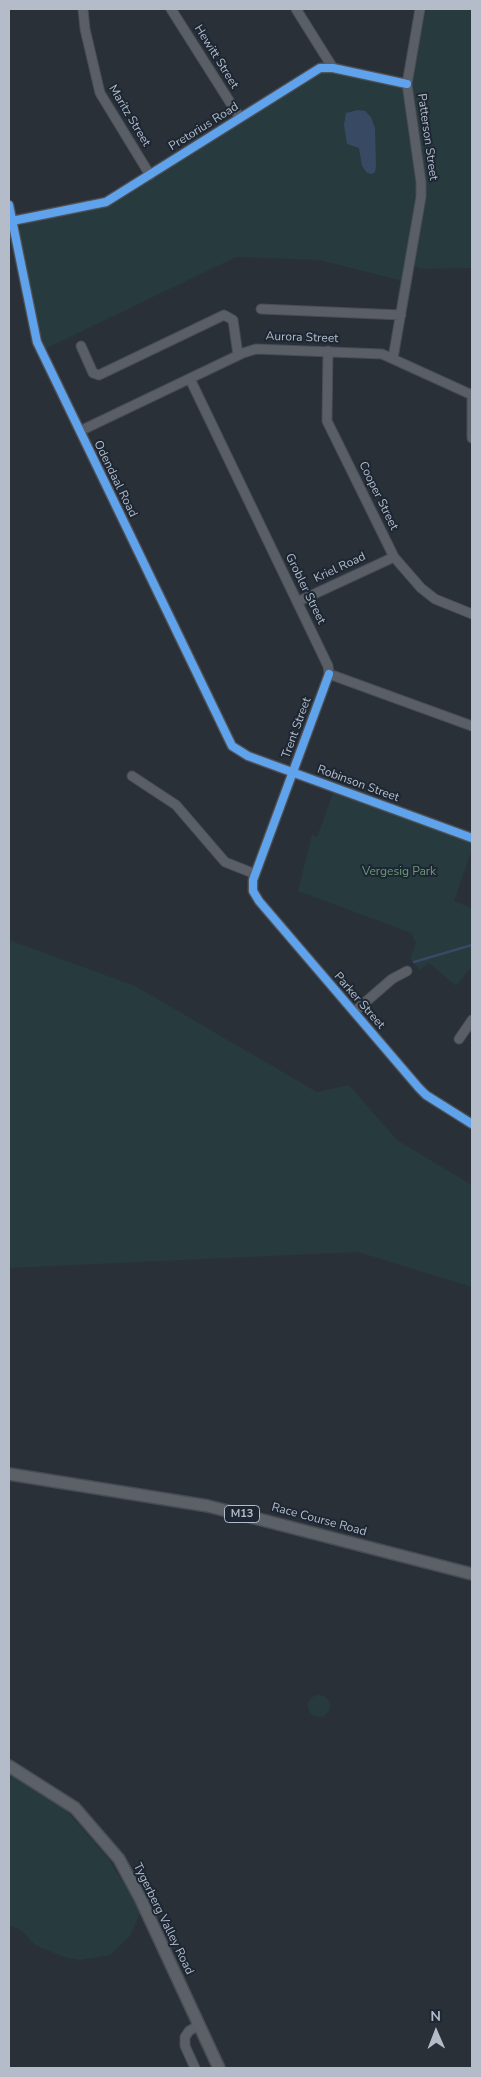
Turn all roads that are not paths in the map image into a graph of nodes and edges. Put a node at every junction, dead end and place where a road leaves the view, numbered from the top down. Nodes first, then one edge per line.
1 (83, 9) edge
2 (171, 9) edge
3 (296, 9) edge
4 (420, 9) edge
5 (333, 68) junction
6 (407, 84) junction
7 (240, 118) junction
8 (150, 175) junction
9 (9, 205) edge
10 (12, 221) junction
11 (261, 309) dead end
12 (401, 315) junction
13 (81, 346) dead end
14 (328, 351) junction
15 (238, 355) junction
16 (393, 358) junction
17 (190, 379) junction
18 (472, 395) edge
19 (472, 400) edge
20 (80, 431) junction
21 (472, 438) edge
22 (394, 557) junction
23 (297, 602) junction
24 (472, 614) edge
25 (329, 674) junction
26 (472, 726) edge
27 (236, 750) joint
28 (293, 772) junction
29 (132, 776) dead end
30 (472, 838) edge
31 (255, 874) junction
32 (407, 971) dead end
33 (354, 1012) junction
34 (472, 1020) edge
35 (459, 1039) dead end
36 (472, 1124) edge
37 (9, 1474) edge
38 (472, 1574) edge
39 (9, 1766) edge
40 (199, 2025) junction
41 (195, 2068) edge
42 (219, 2068) edge

1 - 8 street, Maritz Street
2 - 7 street, Hewitt Street
3 - 5 street
4 - 6 street, Patterson Street
5 - 6 street, Pretorius Road
5 - 7 street, Pretorius Road
6 - 12 street, Patterson Street
7 - 8 street, Pretorius Road
8 - 10 street, Pretorius Road
9 - 10 street, Odendaal Road
10 - 20 street, Odendaal Road
11 - 12 street
12 - 16 street, Patterson Street
13 - 15 street
14 - 15 street, Aurora Street
14 - 16 street, Aurora Street
14 - 22 street, Cooper Street
15 - 17 street, Aurora Street
16 - 18 street, Aurora Street
17 - 20 street, Aurora Street
17 - 23 street, Grobler Street
19 - 21 street
20 - 27 street, Odendaal Road
22 - 23 street, Kriel Road
22 - 24 street, Cooper Street
23 - 25 street, Grobler Street
25 - 26 street
25 - 28 street, Trent Street
27 - 28 street, Robinson Street
28 - 30 street, Robinson Street
28 - 31 street, Trent Street
29 - 31 street
31 - 33 street, Parker Street
32 - 33 street
33 - 36 street, Parker Street
34 - 35 street
37 - 38 main road, Race Course Road / M13
39 - 40 main road, Tygerberg Valley Road
40 - 41 street
40 - 42 main road, Tygerberg Valley Road

